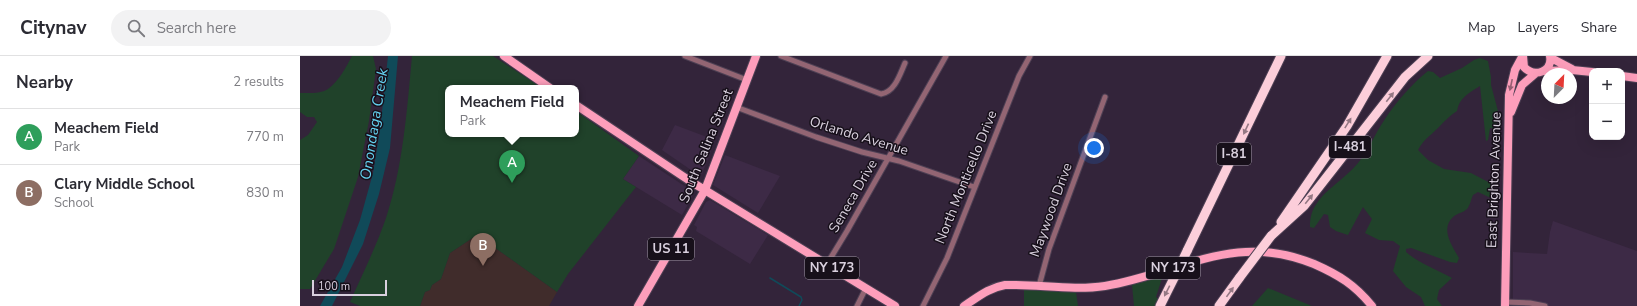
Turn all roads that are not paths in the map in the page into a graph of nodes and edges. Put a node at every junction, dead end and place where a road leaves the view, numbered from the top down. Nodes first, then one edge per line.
1 (504, 56) edge
2 (685, 56) edge
3 (756, 56) edge
4 (781, 56) edge
5 (946, 56) edge
6 (1030, 56) edge
7 (1276, 56) edge
8 (1281, 56) edge
9 (1387, 56) edge
10 (1428, 56) edge
11 (1523, 57) edge
12 (1551, 57) edge
13 (905, 63) dead end
14 (1547, 68) edge
15 (1569, 68) edge
16 (1577, 70) edge
17 (1541, 72) edge
18 (1589, 72) edge
19 (1536, 73) junction
20 (1625, 76) edge
21 (1637, 78) edge
22 (747, 80) junction
23 (546, 85) edge
24 (1105, 97) dead end
25 (579, 107) edge
26 (736, 108) junction
27 (1252, 114) junction
28 (1510, 115) junction
29 (888, 158) junction
30 (974, 188) junction
31 (705, 190) junction
32 (1271, 236) junction
33 (827, 264) junction
34 (1038, 286) junction
35 (866, 288) junction
36 (1505, 304) edge
37 (638, 306) edge
38 (857, 306) edge
39 (895, 306) edge
40 (923, 306) edge
41 (964, 306) edge
42 (1160, 306) edge
43 (1219, 306) edge
44 (1372, 306) edge
45 (1545, 306) edge

1 - 23 main road
2 - 22 street
3 - 22 main road, South Salina Street / US 11
4 - 13 street
5 - 29 street, Seneca Drive
6 - 30 street, North Monticello Drive
7 - 27 highway
8 - 27 highway, I-81
32 -> 9 highway
32 -> 10 highway, I-481
11 - 19 main road
11 -> 28 main road, East Brighton Avenue
12 - 14 main road
12 - 15 main road
16 - 18 main road
17 - 19 main road
19 - 28 main road
20 - 21 main road
22 - 26 main road, South Salina Street / US 11
24 - 34 street, Maywood Drive
25 - 31 main road, NY 173
26 - 29 street, Orlando Avenue
26 - 31 main road, South Salina Street / US 11
27 -> 42 highway, I-81, bridge
28 - 36 main road, East Brighton Avenue
29 - 30 street, Orlando Avenue
29 - 33 street, Seneca Drive
30 - 40 street, North Monticello Drive
31 - 33 main road, NY 173
31 - 37 main road, South Salina Street / US 11
43 -> 32 highway, bridge
33 - 35 main road, NY 173
34 - 41 main road, NY 173
34 - 44 main road, NY 173
35 - 38 street
35 - 39 main road, NY 173
36 - 45 street

